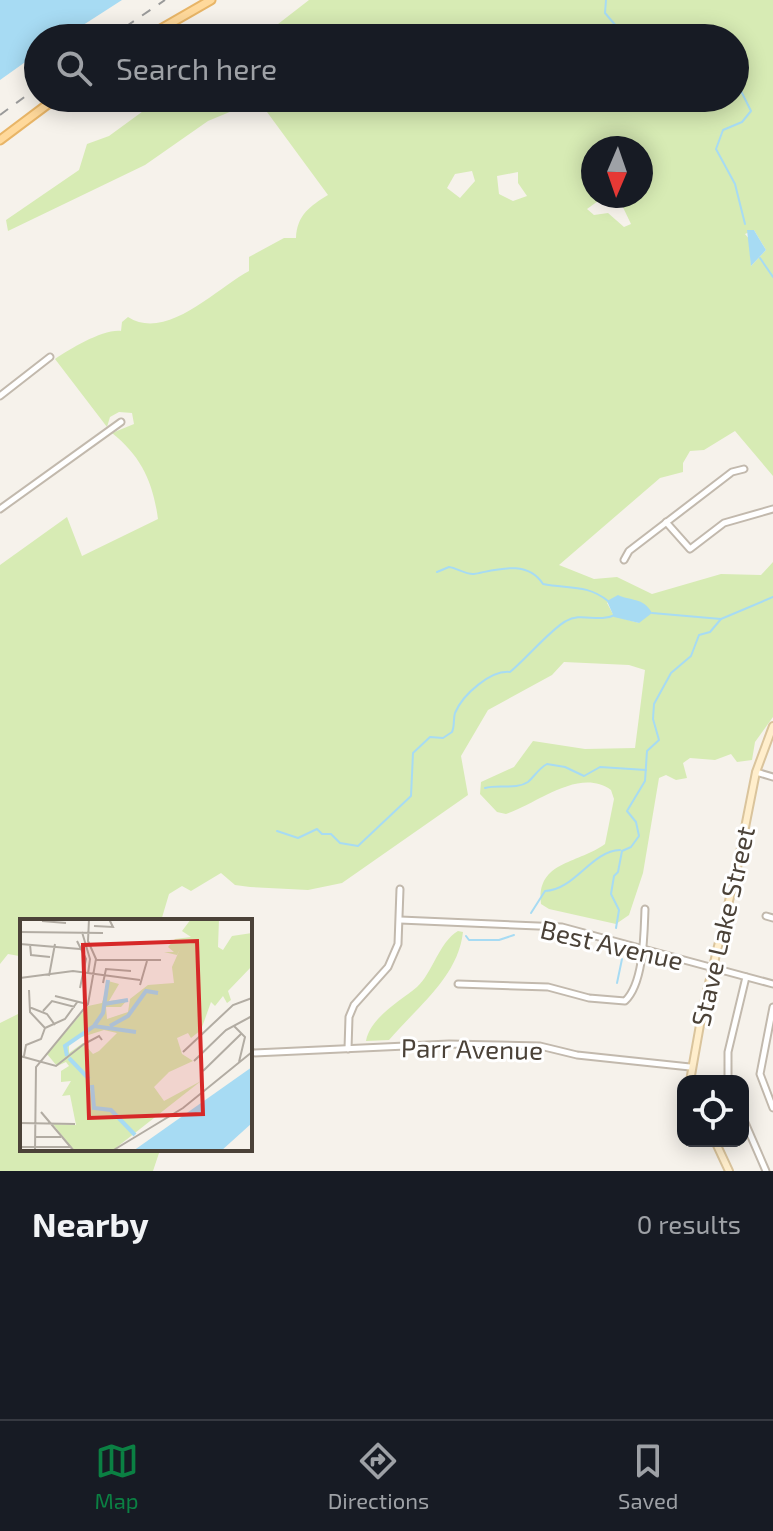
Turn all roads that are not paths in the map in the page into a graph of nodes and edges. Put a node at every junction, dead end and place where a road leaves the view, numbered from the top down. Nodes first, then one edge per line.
1 (211, 0) edge
2 (169, 24) edge
3 (37, 112) edge
4 (0, 140) edge
5 (50, 357) dead end
6 (0, 396) edge
7 (121, 422) dead end
8 (744, 469) dead end
9 (0, 509) edge
10 (773, 509) edge
11 (666, 522) junction
12 (624, 560) dead end
13 (773, 726) edge
14 (756, 772) junction
15 (773, 777) edge
16 (400, 889) dead end
17 (645, 909) dead end
18 (400, 920) junction
19 (644, 949) junction
20 (715, 967) junction
21 (746, 977) junction
22 (458, 984) dead end
23 (773, 984) edge
24 (773, 1007) edge
25 (348, 1049) junction
26 (252, 1053) edge
27 (690, 1067) junction
28 (690, 1075) edge
29 (728, 1075) edge
30 (773, 1108) edge
31 (749, 1132) edge
32 (718, 1147) edge
33 (729, 1171) edge
34 (766, 1171) edge

1 - 2 main road
3 - 4 main road
5 - 6 street
7 - 9 street
8 - 11 street
10 - 11 street
11 - 12 street
13 - 14 main road, Stave Lake Street
14 - 15 street
14 - 20 main road, Stave Lake Street
16 - 18 street
17 - 19 street
18 - 19 street, Best Avenue
18 - 25 street
19 - 20 street, Best Avenue
19 - 22 street
20 - 21 street, Best Avenue
20 - 27 main road, Stave Lake Street
21 - 23 street, Best Avenue
21 - 29 street
24 - 30 street
25 - 26 street, Parr Avenue
25 - 27 street, Parr Avenue
27 - 28 main road, Stave Lake Street
31 - 34 street
32 - 33 main road

